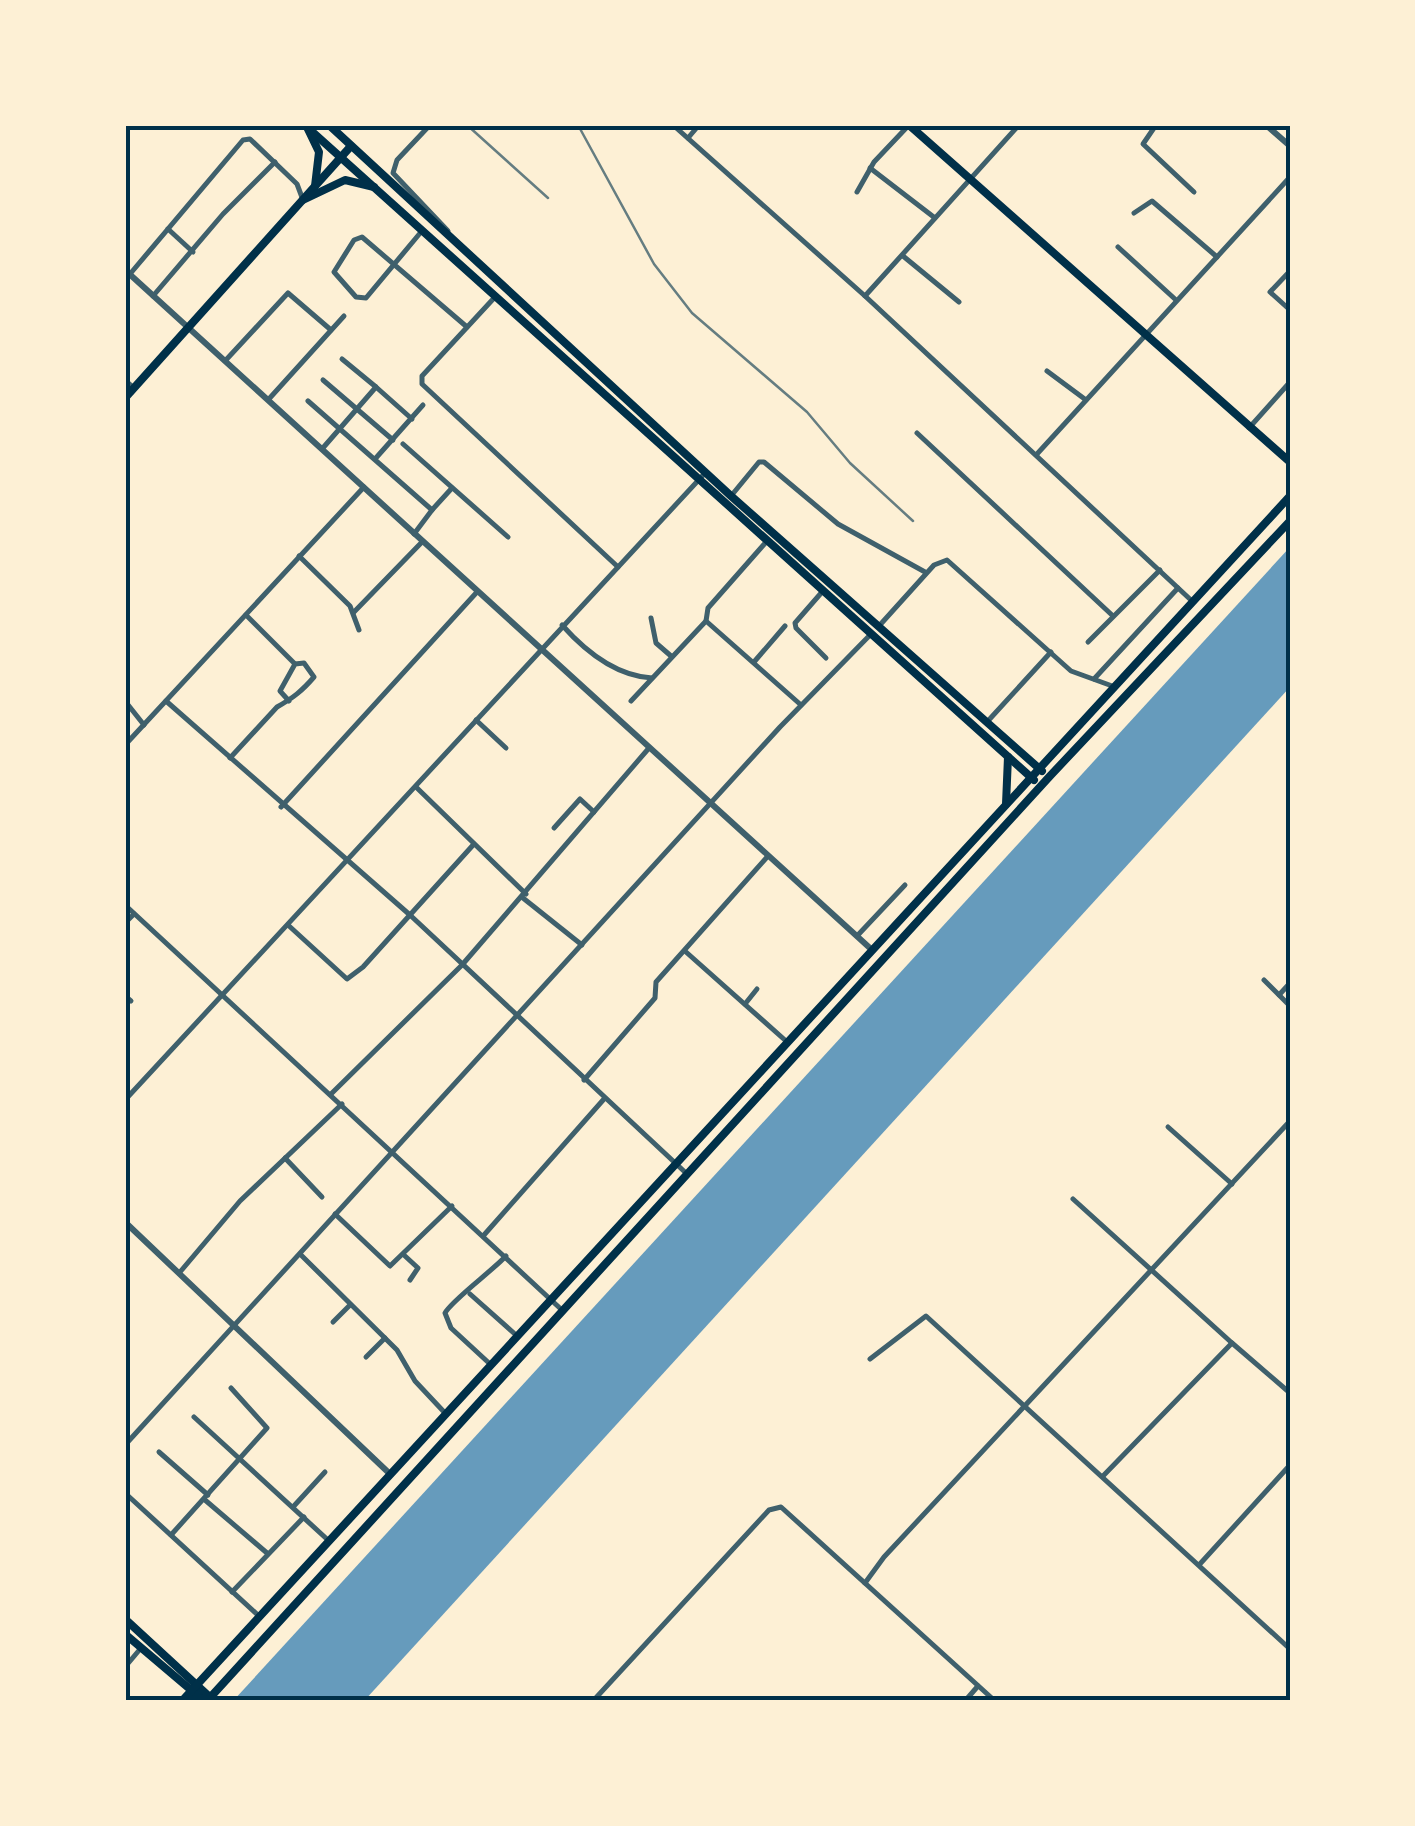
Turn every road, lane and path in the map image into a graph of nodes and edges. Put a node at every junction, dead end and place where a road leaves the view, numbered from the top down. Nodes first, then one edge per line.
1 (306, 125) edge
2 (329, 125) edge
3 (430, 125) edge
4 (674, 125) edge
5 (699, 125) edge
6 (909, 125) edge
7 (1020, 125) edge
8 (1156, 125) edge
9 (1266, 125) edge
10 (688, 138) junction
11 (351, 146) junction
12 (1290, 146) edge
13 (341, 157) junction
14 (275, 162) junction
15 (870, 168) junction
16 (1290, 177) edge
17 (970, 180) junction
18 (315, 186) junction
19 (374, 187) junction
20 (857, 192) dead end
21 (1194, 192) dead end
22 (303, 200) junction
23 (1134, 213) dead end
24 (935, 218) junction
25 (168, 228) junction
26 (421, 232) junction
27 (458, 244) junction
28 (1118, 246) dead end
29 (193, 252) junction
30 (903, 256) junction
31 (1216, 257) junction
32 (395, 264) junction
33 (1290, 271) edge
34 (127, 272) edge
35 (154, 296) junction
36 (865, 296) junction
37 (495, 297) junction
38 (1176, 300) junction
39 (958, 302) dead end
40 (1290, 310) edge
41 (344, 316) dead end
42 (468, 327) junction
43 (188, 328) junction
44 (331, 330) junction
45 (1145, 336) junction
46 (342, 358) dead end
47 (226, 361) junction
48 (1047, 371) dead end
49 (125, 380) edge
50 (323, 380) dead end
51 (1290, 382) edge
52 (376, 387) junction
53 (134, 388) junction
54 (125, 398) edge
55 (268, 400) junction
56 (1086, 400) junction
57 (308, 402) dead end
58 (424, 405) dead end
59 (356, 408) junction
60 (412, 418) junction
61 (340, 427) junction
62 (1249, 428) junction
63 (917, 432) dead end
64 (393, 440) junction
65 (403, 444) dead end
66 (322, 449) junction
67 (1037, 454) junction
68 (375, 460) junction
69 (1290, 462) edge
70 (706, 472) junction
71 (697, 482) junction
72 (364, 487) junction
73 (452, 488) junction
74 (731, 496) junction
75 (1290, 496) edge
76 (432, 510) junction
77 (1290, 522) edge
78 (414, 534) junction
79 (508, 537) dead end
80 (767, 541) junction
81 (422, 542) junction
82 (299, 556) junction
83 (618, 568) junction
84 (1160, 570) junction
85 (926, 572) junction
86 (1178, 588) junction
87 (477, 592) junction
88 (822, 592) junction
89 (1192, 602) junction
90 (354, 612) junction
91 (246, 614) junction
92 (1113, 616) junction
93 (651, 618) dead end
94 (706, 621) junction
95 (562, 626) junction
96 (785, 626) dead end
97 (878, 627) junction
98 (358, 630) dead end
99 (869, 636) junction
100 (1088, 642) dead end
101 (539, 650) junction
102 (1051, 652) junction
103 (671, 656) junction
104 (826, 658) dead end
105 (754, 662) junction
106 (295, 664) junction
107 (652, 678) junction
108 (1094, 679) junction
109 (1116, 687) junction
110 (125, 700) edge
111 (166, 701) junction
112 (288, 701) junction
113 (630, 701) dead end
114 (801, 705) junction
115 (476, 720) junction
116 (986, 722) junction
117 (144, 725) junction
118 (125, 746) edge
119 (506, 748) dead end
120 (649, 748) junction
121 (1008, 757) junction
122 (230, 758) junction
123 (1039, 770) junction
124 (1050, 776) junction
125 (1032, 778) junction
126 (1042, 786) junction
127 (416, 787) junction
128 (712, 804) junction
129 (1006, 804) junction
130 (281, 806) junction
131 (594, 812) junction
132 (554, 828) dead end
133 (474, 844) junction
134 (768, 856) junction
135 (345, 862) junction
136 (904, 885) dead end
137 (524, 896) junction
138 (125, 906) edge
139 (134, 914) junction
140 (410, 915) junction
141 (125, 924) edge
142 (288, 924) junction
143 (857, 936) junction
144 (582, 946) junction
145 (871, 948) junction
146 (686, 952) junction
147 (462, 965) junction
148 (1264, 980) dead end
149 (1290, 983) edge
150 (757, 989) dead end
151 (223, 994) junction
152 (1279, 996) junction
153 (745, 1004) junction
154 (1290, 1006) edge
155 (519, 1017) junction
156 (786, 1042) junction
157 (584, 1080) junction
158 (331, 1094) junction
159 (604, 1099) junction
160 (125, 1100) edge
161 (342, 1104) junction
162 (1290, 1121) edge
163 (1168, 1127) dead end
164 (392, 1150) junction
165 (285, 1158) junction
166 (677, 1165) junction
167 (687, 1174) junction
168 (1232, 1184) junction
169 (322, 1197) dead end
170 (1073, 1199) dead end
171 (452, 1206) junction
172 (336, 1214) junction
173 (125, 1222) edge
174 (484, 1235) junction
175 (300, 1254) junction
176 (405, 1256) junction
177 (506, 1256) junction
178 (180, 1272) junction
179 (1154, 1272) junction
180 (410, 1280) dead end
181 (469, 1293) junction
182 (551, 1298) junction
183 (350, 1305) junction
184 (563, 1310) junction
185 (333, 1322) dead end
186 (233, 1326) junction
187 (516, 1336) junction
188 (385, 1338) junction
189 (1232, 1343) junction
190 (366, 1357) dead end
191 (870, 1359) dead end
192 (490, 1364) junction
193 (231, 1388) dead end
194 (1290, 1392) edge
195 (1026, 1408) junction
196 (445, 1413) junction
197 (194, 1417) dead end
198 (125, 1445) edge
199 (160, 1452) dead end
200 (241, 1459) junction
201 (1290, 1465) edge
202 (325, 1472) dead end
203 (390, 1474) junction
204 (1102, 1476) junction
205 (125, 1493) edge
206 (206, 1498) junction
207 (293, 1507) junction
208 (304, 1516) junction
209 (171, 1535) junction
210 (329, 1541) junction
211 (268, 1553) junction
212 (1199, 1565) junction
213 (865, 1583) junction
214 (232, 1592) junction
215 (260, 1617) junction
216 (125, 1619) edge
217 (125, 1634) edge
218 (141, 1648) junction
219 (1290, 1649) edge
220 (125, 1667) edge
221 (978, 1686) junction
222 (194, 1688) junction
223 (209, 1700) edge
224 (182, 1701) edge
225 (593, 1701) edge
226 (965, 1701) edge
227 (995, 1701) edge

1 - 13 main road
1 - 18 main road
2 - 11 main road
3 - 27 street
4 - 10 street
5 - 10 street
6 - 15 street
6 - 17 main road
7 - 17 street
8 - 21 street
9 - 12 street
10 - 36 street
11 - 13 main road
11 - 27 main road
13 - 18 main road
13 - 19 main road
14 - 22 street
14 - 25 street
14 - 29 street
15 - 20 street
15 - 24 street
16 - 31 street
17 - 24 street
17 - 45 main road
18 - 22 main road
19 - 22 main road
19 - 26 main road
22 - 43 main road
23 - 31 street
24 - 30 street
25 - 29 street
25 - 34 street
26 - 32 street
26 - 37 main road
27 - 70 main road
28 - 38 street
29 - 35 street
30 - 36 street
30 - 39 street
31 - 38 street
32 - 32 street
32 - 42 street
33 - 40 street
34 - 35 street
35 - 43 street
36 - 67 street
37 - 42 street
37 - 71 main road
38 - 45 street
41 - 44 street
42 - 83 street
43 - 47 street
43 - 53 main road
44 - 47 street
44 - 55 street
45 - 56 street
45 - 62 main road
46 - 52 street
47 - 55 street
48 - 56 street
49 - 53 street
50 - 59 street
51 - 62 street
52 - 59 street
52 - 60 street
53 - 54 main road
55 - 66 street
56 - 67 street
57 - 61 street
58 - 60 street
59 - 61 street
59 - 64 street
60 - 64 street
61 - 66 street
61 - 68 street
62 - 69 main road
63 - 92 street
64 - 68 street
65 - 73 street
66 - 72 street
67 - 84 street
68 - 76 street
70 - 71 street
70 - 74 main road
71 - 80 main road
71 - 83 street
72 - 78 street
72 - 82 street
73 - 76 street
73 - 79 street
74 - 85 street
74 - 97 main road
75 - 89 main road
76 - 78 street
77 - 124 main road
78 - 81 street
80 - 88 main road
80 - 94 street
81 - 87 street
81 - 90 street
82 - 90 street
82 - 91 street
83 - 95 street
84 - 86 street
84 - 92 street
85 - 97 street
85 - 102 street
86 - 89 street
86 - 108 street
87 - 101 street
87 - 130 street
88 - 99 main road
88 - 104 street
89 - 109 main road
90 - 98 street
91 - 106 street
91 - 111 street
92 - 100 street
93 - 103 street
94 - 103 street
94 - 105 street
95 - 101 street
95 - 107 street
96 - 105 street
97 - 99 street
97 - 116 main road
99 - 114 street
99 - 121 main road
101 - 115 street
101 - 120 street
102 - 108 street
102 - 116 street
103 - 107 street
105 - 114 street
106 - 112 street
106 - 112 street
107 - 113 street
108 - 109 street
109 - 123 main road
110 - 117 street
111 - 117 street
111 - 122 street
112 - 122 street
114 - 128 street
115 - 119 street
115 - 127 street
116 - 123 main road
117 - 118 street
120 - 128 street
120 - 131 street
121 - 125 main road
121 - 129 main road
122 - 130 street
123 - 124 main road
123 - 125 main road
124 - 126 main road
125 - 126 main road
125 - 129 main road
126 - 167 main road
127 - 133 street
127 - 135 street
128 - 134 street
128 - 144 street
129 - 145 main road
130 - 135 street
131 - 132 street
131 - 137 street
133 - 137 street
133 - 140 street
134 - 143 street
134 - 146 street
135 - 140 street
135 - 142 street
136 - 143 street
137 - 144 street
137 - 147 street
138 - 139 street
139 - 141 street
139 - 151 street
140 - 142 street
140 - 147 street
142 - 151 street
143 - 145 street
144 - 155 street
145 - 156 main road
146 - 153 street
146 - 157 street
147 - 155 street
147 - 158 street
148 - 152 street
149 - 152 street
150 - 153 street
151 - 158 street
151 - 160 street
152 - 154 street
153 - 156 street
155 - 157 street
155 - 164 street
156 - 166 main road
157 - 159 street
158 - 161 street
159 - 166 street
159 - 174 street
161 - 164 street
161 - 165 street
162 - 168 street
163 - 168 street
164 - 171 street
164 - 172 street
165 - 169 street
165 - 178 street
166 - 167 street
166 - 182 main road
167 - 184 main road
168 - 179 street
170 - 179 street
171 - 174 street
171 - 176 street
172 - 175 street
172 - 176 street
173 - 178 street
174 - 177 street
175 - 183 street
175 - 186 street
176 - 180 street
177 - 181 street
177 - 182 street
178 - 186 street
179 - 189 street
179 - 195 street
181 - 187 street
181 - 192 street
182 - 184 street
182 - 187 main road
183 - 185 street
183 - 188 street
184 - 223 main road
186 - 198 street
186 - 203 street
187 - 192 main road
188 - 190 street
188 - 196 street
189 - 194 street
189 - 204 street
191 - 195 street
192 - 196 main road
193 - 200 street
195 - 204 street
195 - 213 street
196 - 203 main road
197 - 200 street
199 - 206 street
200 - 206 street
200 - 207 street
201 - 212 street
202 - 207 street
203 - 210 main road
204 - 212 street
205 - 209 street
206 - 209 street
206 - 211 street
207 - 208 street
208 - 210 street
208 - 211 street
209 - 214 street
210 - 215 main road
211 - 214 street
212 - 219 street
213 - 221 street
213 - 225 street
214 - 215 street
215 - 222 main road
216 - 222 main road
217 - 218 main road
218 - 220 street
218 - 222 main road
221 - 226 street
221 - 227 street
222 - 223 main road
222 - 224 main road

